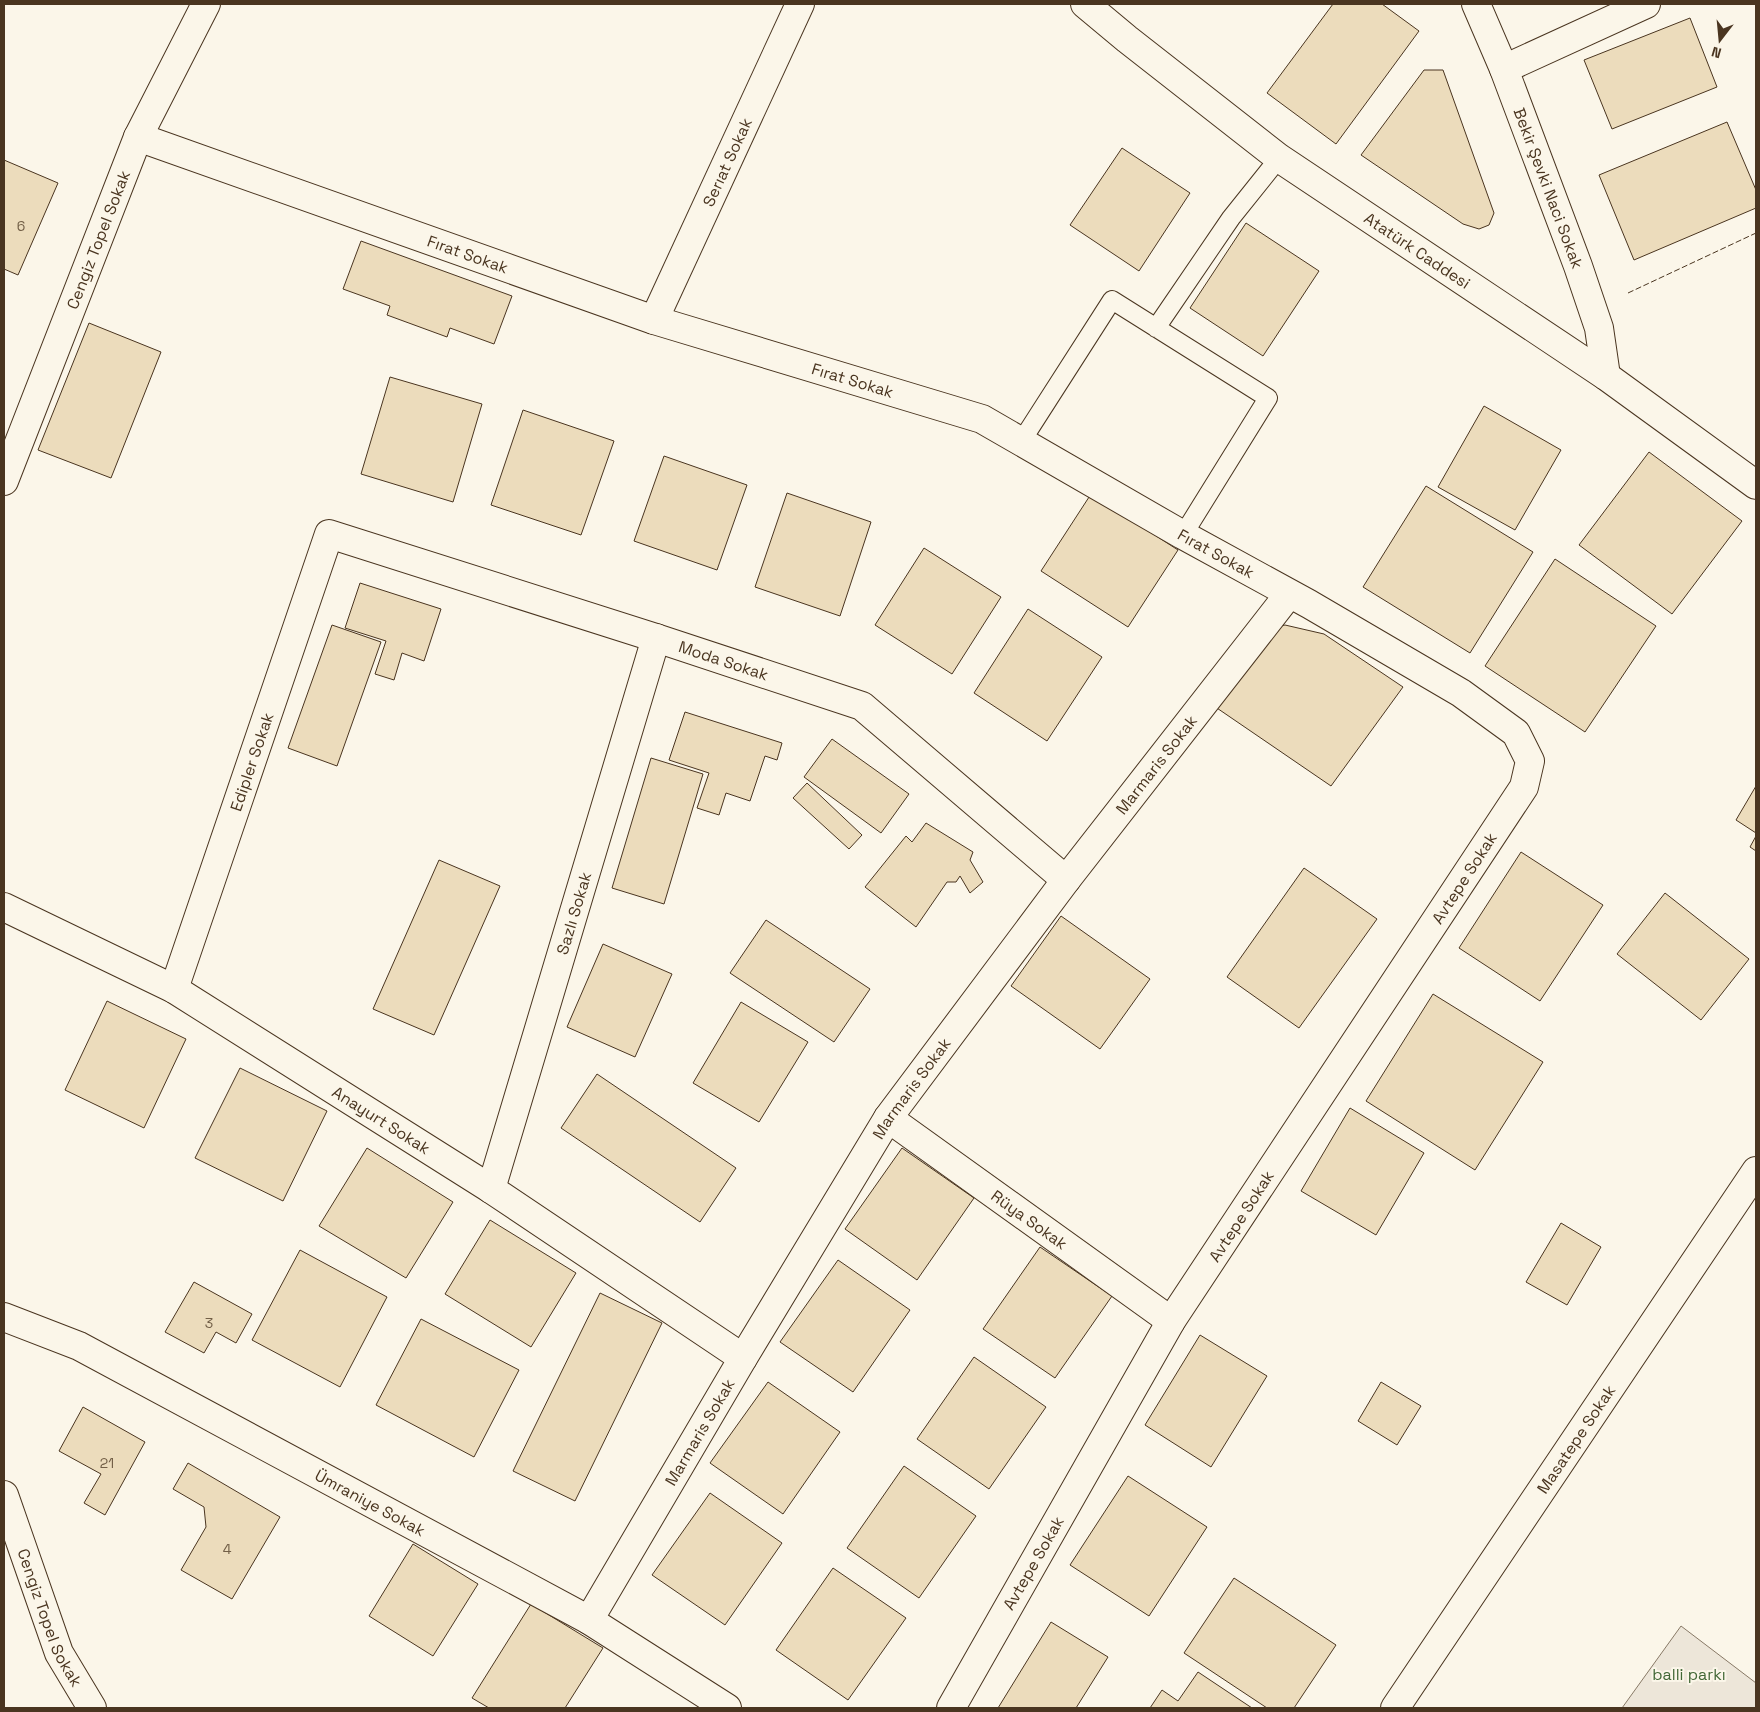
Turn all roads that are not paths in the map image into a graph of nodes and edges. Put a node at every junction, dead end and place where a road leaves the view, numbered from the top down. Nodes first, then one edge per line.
1 (206, 4) edge
2 (800, 4) edge
3 (1085, 4) edge
4 (1476, 4) edge
5 (1646, 4) edge
6 (1504, 69) junction
7 (138, 137) junction
8 (1278, 158) junction
9 (654, 320) junction
10 (1156, 328) junction
11 (1606, 376) junction
12 (1021, 442) junction
13 (6, 468) edge
14 (1756, 485) edge
15 (329, 534) joint
16 (1183, 535) junction
17 (1289, 594) junction
18 (656, 638) junction
19 (1516, 733) joint
20 (1066, 880) junction
21 (4, 906) edge
22 (174, 989) junction
23 (888, 1118) junction
24 (1756, 1171) edge
25 (491, 1190) junction
26 (4, 1317) edge
27 (1171, 1321) junction
28 (743, 1358) junction
29 (4, 1495) edge
30 (589, 1620) junction
31 (92, 1708) edge
32 (727, 1708) edge
33 (951, 1708) edge
34 (1395, 1708) edge

1 - 7 street, Cengiz Topel Sokak
2 - 9 street, Serıat Sokak
3 - 8 street, Atatürk Caddesi
4 - 6 street, Bekir Şevki Naci Sokak
5 - 6 street
6 - 11 street, Bekir Şevki Naci Sokak
7 - 9 street, Fırat Sokak
7 - 13 street, Cengiz Topel Sokak
8 - 10 lane
8 - 11 street, Atatürk Caddesi
9 - 12 street, Fırat Sokak
10 - 12 lane
10 - 16 lane
11 - 14 street, Atatürk Caddesi
12 - 16 street, Fırat Sokak
15 - 18 street, Moda Sokak
15 - 22 street, Edipler Sokak
16 - 17 street, Fırat Sokak
17 - 19 street, Fırat Sokak
17 - 20 street, Marmaris Sokak
18 - 20 street, Moda Sokak
18 - 25 street, Sazlı Sokak
19 - 27 street, Avtepe Sokak
20 - 23 street, Marmaris Sokak
21 - 22 street, Anayurt Sokak
22 - 25 street, Anayurt Sokak
23 - 27 street, Rüya Sokak
23 - 28 street, Marmaris Sokak
24 - 34 street, Masatepe Sokak
25 - 28 street, Anayurt Sokak
26 - 30 street, Ümraniye Sokak
27 - 33 street, Avtepe Sokak
28 - 30 street, Marmaris Sokak
29 - 31 street, Cengiz Topel Sokak
30 - 32 street, Ümraniye Sokak

